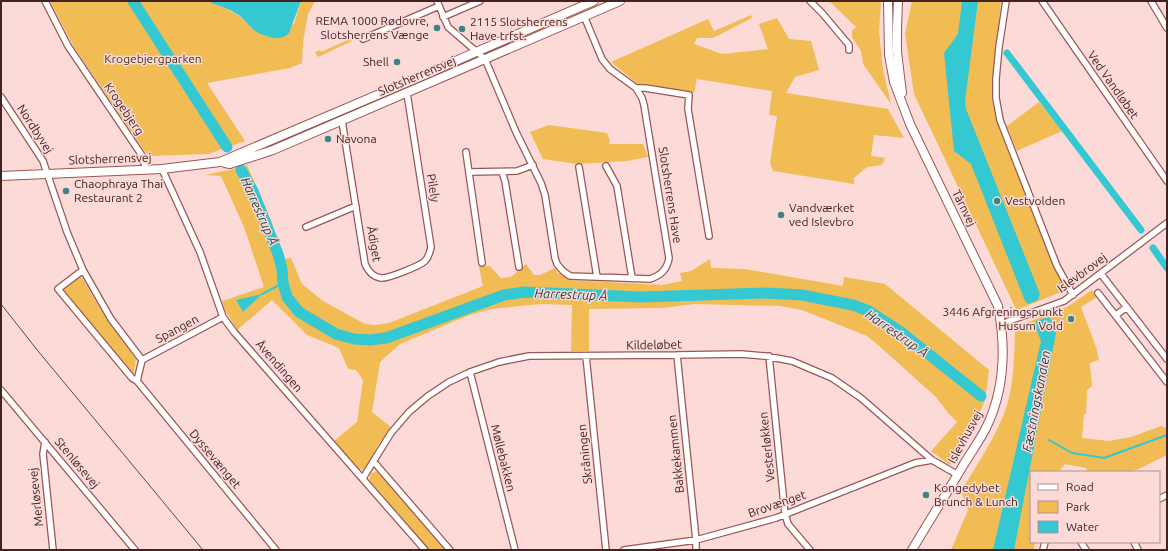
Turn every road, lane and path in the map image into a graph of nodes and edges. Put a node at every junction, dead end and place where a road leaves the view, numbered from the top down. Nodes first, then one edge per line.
1 (45, 1) edge
2 (480, 1) edge
3 (594, 1) edge
4 (620, 1) edge
5 (810, 1) edge
6 (888, 1) edge
7 (898, 1) edge
8 (1006, 1) edge
9 (1042, 1) edge
10 (1151, 1) edge
11 (438, 3) edge
12 (584, 16) junction
13 (443, 17) junction
14 (1167, 28) edge
15 (364, 39) dead end
16 (849, 50) dead end
17 (476, 52) junction
18 (484, 60) junction
19 (636, 88) junction
20 (407, 93) junction
21 (1, 97) edge
22 (903, 102) junction
23 (342, 121) junction
24 (466, 152) dead end
25 (220, 162) junction
26 (532, 165) junction
27 (606, 166) dead end
28 (579, 167) dead end
29 (146, 169) junction
30 (162, 169) junction
31 (469, 172) junction
32 (502, 172) junction
33 (48, 174) junction
34 (1, 176) edge
35 (1167, 181) edge
36 (356, 206) junction
37 (1167, 223) edge
38 (306, 228) dead end
39 (710, 236) dead end
40 (482, 264) dead end
41 (519, 267) dead end
42 (83, 270) junction
43 (403, 271) joint
44 (1101, 274) junction
45 (597, 277) junction
46 (632, 278) junction
47 (1098, 293) dead end
48 (1073, 295) junction
49 (1127, 307) junction
50 (1116, 315) junction
51 (223, 317) junction
52 (1002, 325) junction
53 (586, 356) junction
54 (677, 356) junction
55 (769, 356) junction
56 (1167, 359) edge
57 (142, 360) junction
58 (470, 372) junction
59 (137, 381) junction
60 (1167, 382) edge
61 (1, 390) edge
62 (45, 442) junction
63 (932, 460) junction
64 (374, 462) junction
65 (958, 475) junction
66 (363, 478) junction
67 (785, 514) junction
68 (696, 540) junction
69 (53, 550) edge
70 (136, 550) edge
71 (276, 550) edge
72 (425, 550) edge
73 (450, 550) edge
74 (515, 550) edge
75 (606, 550) edge
76 (624, 550) edge
77 (696, 550) edge
78 (810, 550) edge
79 (912, 550) edge

1 - 29 street, Krogebjerg
2 - 13 street
3 - 17 street, Slotsherrensvej
4 - 12 street, Slotsherrensvej
5 - 16 street
6 - 22 street, Tårnvej
7 - 22 street, Tårnvej
8 - 48 street
9 - 35 street, Ved Vandløbet
10 - 14 street
11 - 13 street
11 - 15 street
12 - 18 street, Slotsherrensvej
12 - 19 street, Slotsherrens Have
13 - 17 street
17 - 18 street
17 - 25 street, Slotsherrensvej
18 - 20 street, Slotsherrensvej
18 - 26 street, Slotsherrens Have
19 - 39 street
19 - 46 street, Slotsherrens Have
20 - 23 street, Slotsherrensvej
20 - 43 street, Pilely
21 - 33 street, Nordbyvej
22 - 52 street, Tårnvej
23 - 25 street, Slotsherrensvej
23 - 36 street, Ådiget
24 - 31 street
25 - 30 street, Slotsherrensvej
26 - 32 street
26 - 45 street, Slotsherrens Have
27 - 46 street
28 - 45 street
29 - 30 street, Slotsherrensvej
29 - 33 street, Slotsherrensvej
30 - 51 street, Åvendingen
31 - 32 street
31 - 40 street
32 - 41 street
33 - 34 street, Slotsherrensvej
33 - 42 street
36 - 38 street
36 - 43 street, Ådiget
37 - 44 street, Islevbrovej
42 - 57 street
42 - 59 street, Dyssevænget
44 - 48 street, Islevbrovej
44 - 49 street
45 - 46 street, Slotsherrens Have
47 - 50 street
48 - 52 street, Islevbrovej
49 - 50 street
49 - 56 street
50 - 60 street
51 - 57 street, Spangen
51 - 66 street, Åvendingen
52 - 65 street, Islevhusvej
53 - 54 street, Kildeløbet
53 - 58 street, Kildeløbet
53 - 75 street, Skråningen
54 - 55 street, Kildeløbet
54 - 68 street, Bakkekammen
55 - 63 street, Kildeløbet
55 - 67 street, Vesterløkken
57 - 59 street
58 - 64 street, Kildeløbet
58 - 74 street, Møllebakken
59 - 71 street, Dyssevænget
61 - 62 street, Stenløsevej
62 - 69 street, Merløsevej
62 - 70 street, Stenløsevej
63 - 65 street, Kildeløbet
63 - 67 street, Brovænget
64 - 66 street, Kildeløbet
64 - 73 street
65 - 79 street, Islevhusvej
66 - 72 street, Åvendingen
67 - 68 street, Brovænget
67 - 78 street, Vesterløkken
68 - 76 street, Brovænget
68 - 77 street, Bakkekammen

